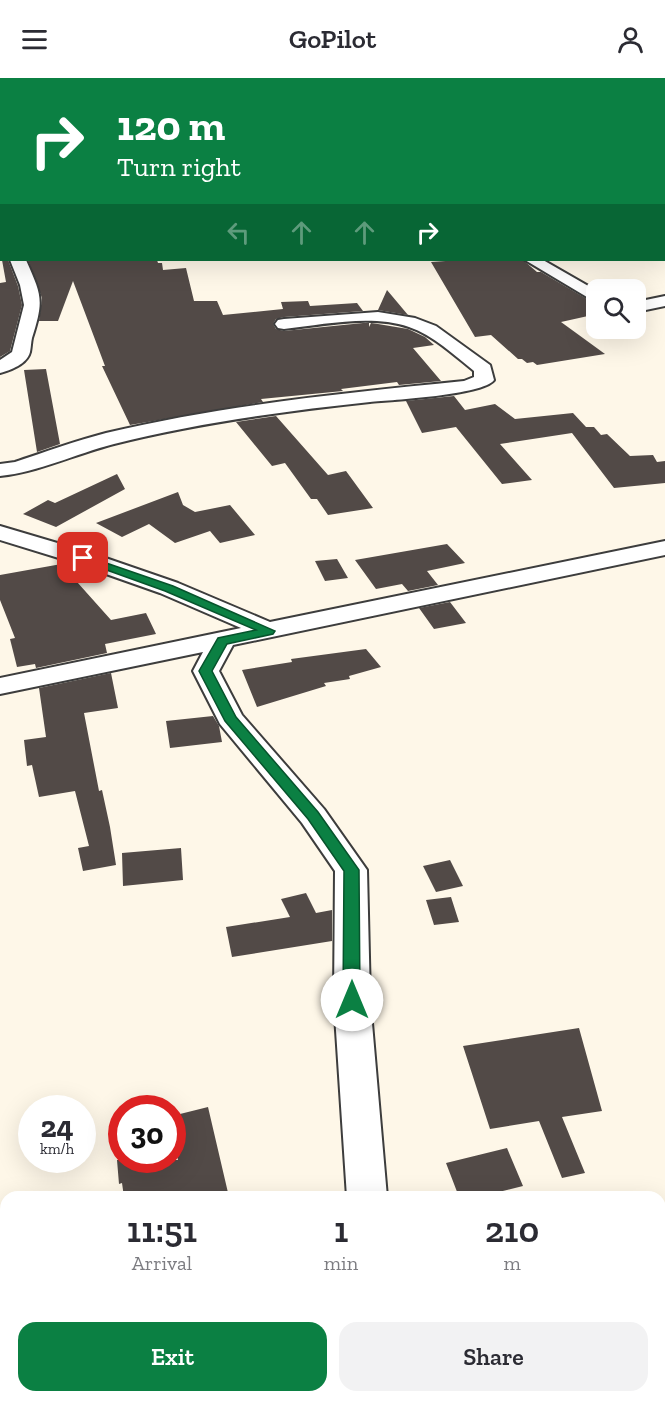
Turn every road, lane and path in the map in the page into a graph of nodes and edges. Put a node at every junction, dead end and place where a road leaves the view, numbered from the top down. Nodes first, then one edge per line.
1 (18, 261) edge
2 (535, 261) edge
3 (586, 291) edge
4 (665, 301) edge
5 (646, 305) edge
6 (284, 324) dead end
7 (0, 367) edge
8 (0, 470) edge
9 (0, 533) edge
10 (665, 548) edge
11 (269, 631) junction
12 (222, 641) junction
13 (0, 686) edge
14 (367, 1191) edge

1 - 7 street
2 - 3 street
4 - 5 street
6 - 8 street
9 - 11 street
10 - 11 street
11 - 12 street
12 - 13 street
12 - 14 street

